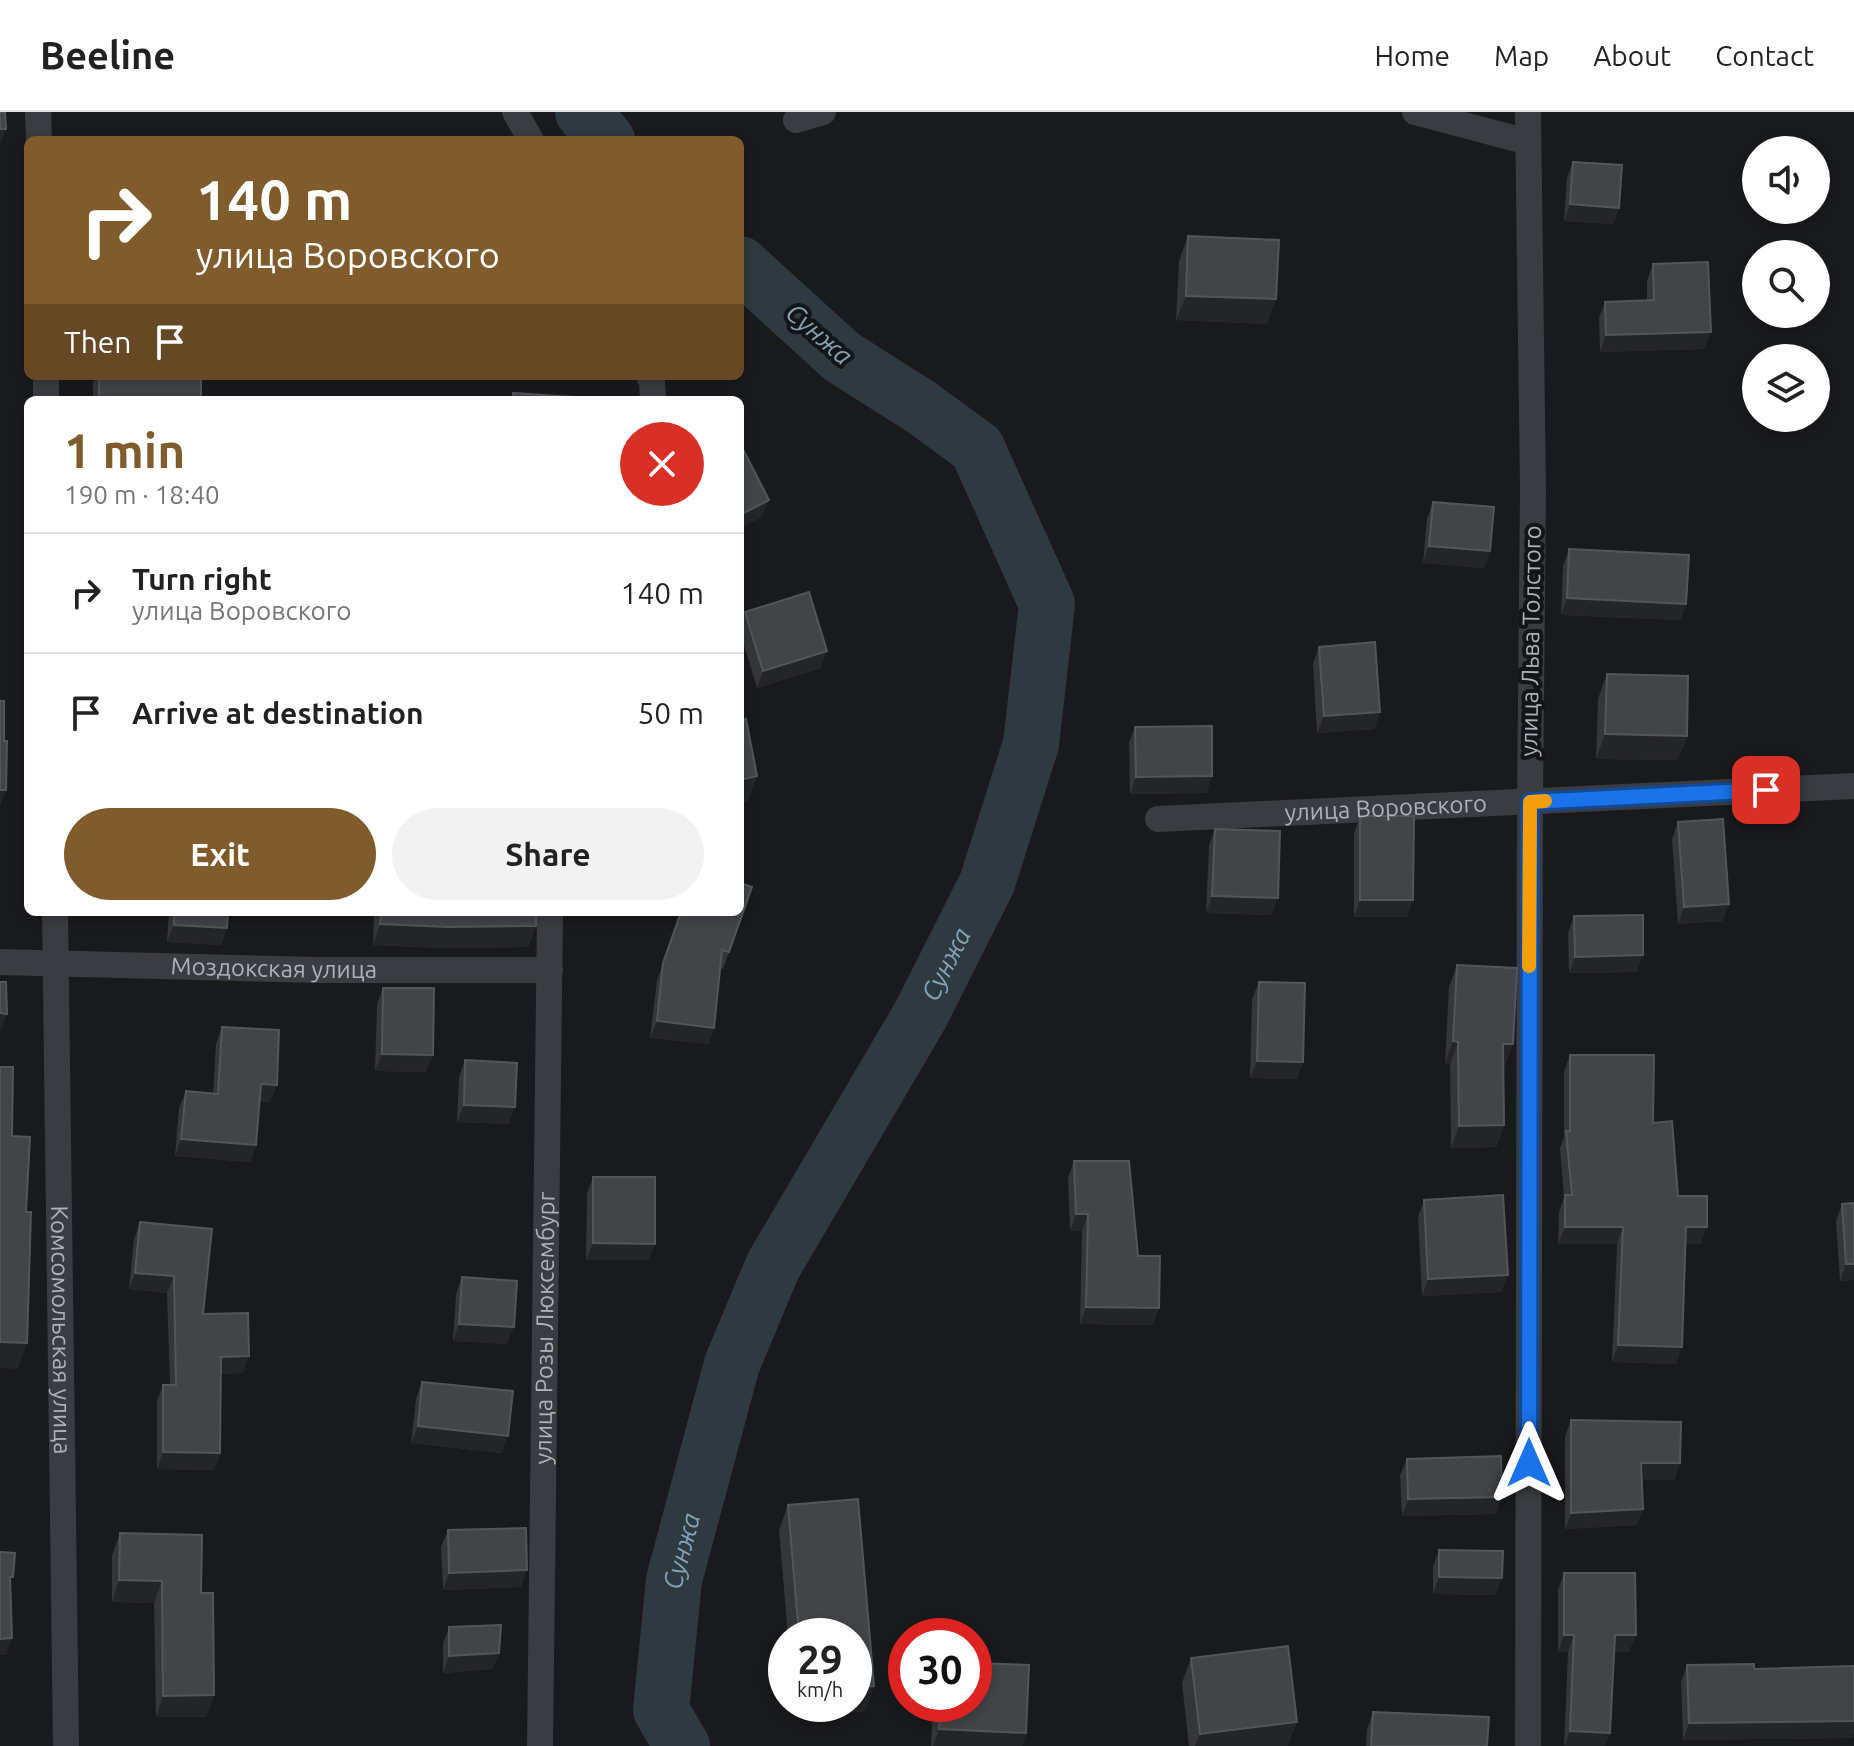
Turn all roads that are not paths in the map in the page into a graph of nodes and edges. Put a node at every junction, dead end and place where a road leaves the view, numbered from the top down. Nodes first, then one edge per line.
1 (38, 112) edge
2 (515, 112) edge
3 (823, 112) edge
4 (1415, 112) edge
5 (1528, 112) edge
6 (796, 120) dead end
7 (39, 136) edge
8 (529, 136) edge
9 (1528, 142) junction
10 (1854, 786) edge
11 (1530, 802) junction
12 (1158, 819) dead end
13 (55, 916) edge
14 (550, 916) edge
15 (0, 962) edge
16 (55, 963) junction
17 (550, 970) junction
18 (66, 1746) edge
19 (540, 1746) edge
20 (1528, 1746) edge

1 - 7 street
2 - 8 street
3 - 6 street
4 - 9 street
5 - 9 street, улица Льва Толстого
9 - 11 street, улица Льва Толстого
10 - 11 street, улица Воровского
11 - 12 street, улица Воровского
11 - 20 street, улица Льва Толстого
13 - 16 street, Комсомольская улица
14 - 17 street, улица Розы Люксембург
15 - 16 street, Моздокская улица
16 - 17 street, Моздокская улица
16 - 18 street, Комсомольская улица
17 - 19 street, улица Розы Люксембург

